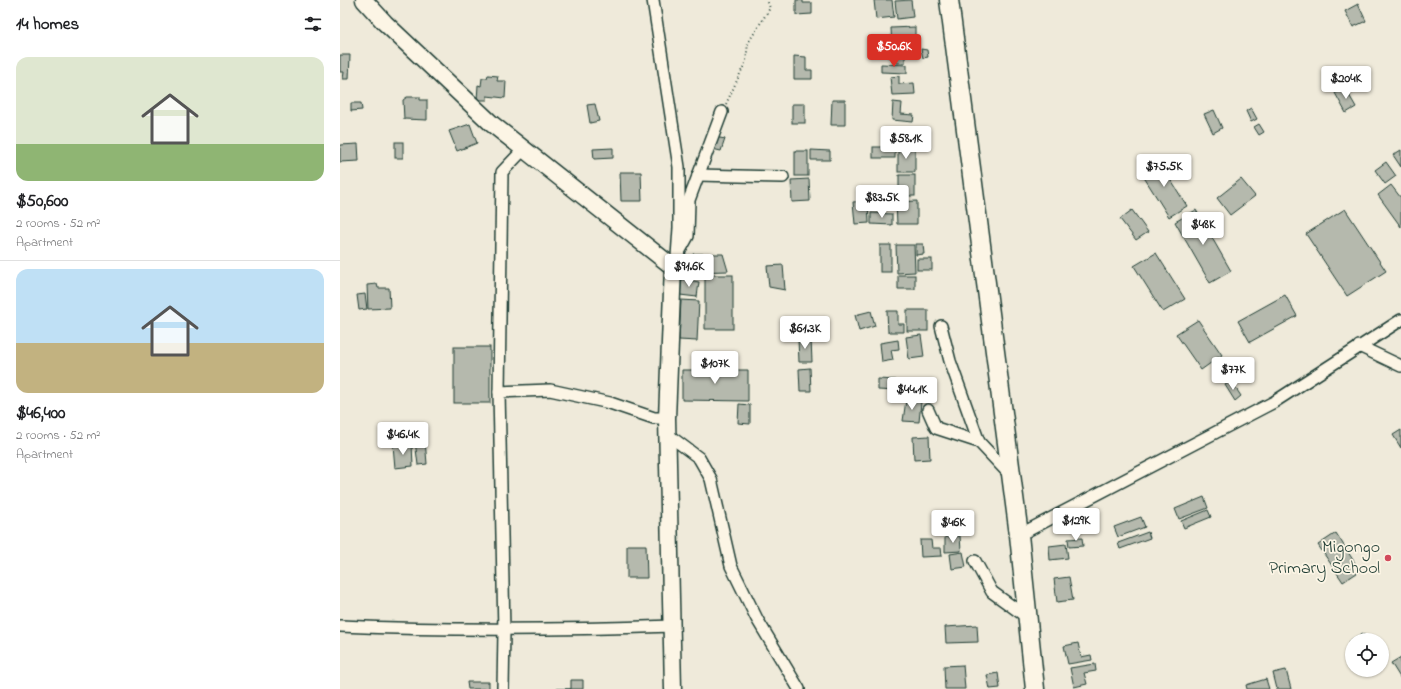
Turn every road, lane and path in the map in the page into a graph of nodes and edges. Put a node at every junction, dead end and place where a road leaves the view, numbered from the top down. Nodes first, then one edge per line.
1 (364, 0) edge
2 (653, 0) edge
3 (767, 0) edge
4 (949, 0) edge
5 (722, 112) joint
6 (524, 149) junction
7 (698, 175) junction
8 (783, 177) dead end
9 (675, 262) junction
10 (1401, 320) edge
11 (941, 326) dead end
12 (1359, 346) junction
13 (1401, 366) edge
14 (499, 392) junction
15 (928, 410) dead end
16 (666, 418) junction
17 (667, 434) junction
18 (979, 442) junction
19 (1012, 476) junction
20 (1019, 535) junction
21 (975, 561) dead end
22 (1028, 618) junction
23 (340, 626) edge
24 (672, 626) junction
25 (504, 631) junction
26 (503, 689) edge
27 (673, 689) edge
28 (799, 689) edge
29 (1035, 689) edge

1 - 6 street
2 - 9 street
3 - 5 path
4 - 19 main road
5 - 7 street
6 - 9 street
6 - 14 street
7 - 8 street
7 - 9 street
9 - 16 street
10 - 12 street
11 - 18 street
12 - 13 street
12 - 20 street
14 - 16 street
14 - 25 street
15 - 18 street
16 - 17 street
17 - 24 street
17 - 28 street
18 - 19 street
19 - 20 main road
20 - 22 main road
21 - 22 street
22 - 29 main road
23 - 25 street
24 - 25 street
24 - 27 street
25 - 26 street

